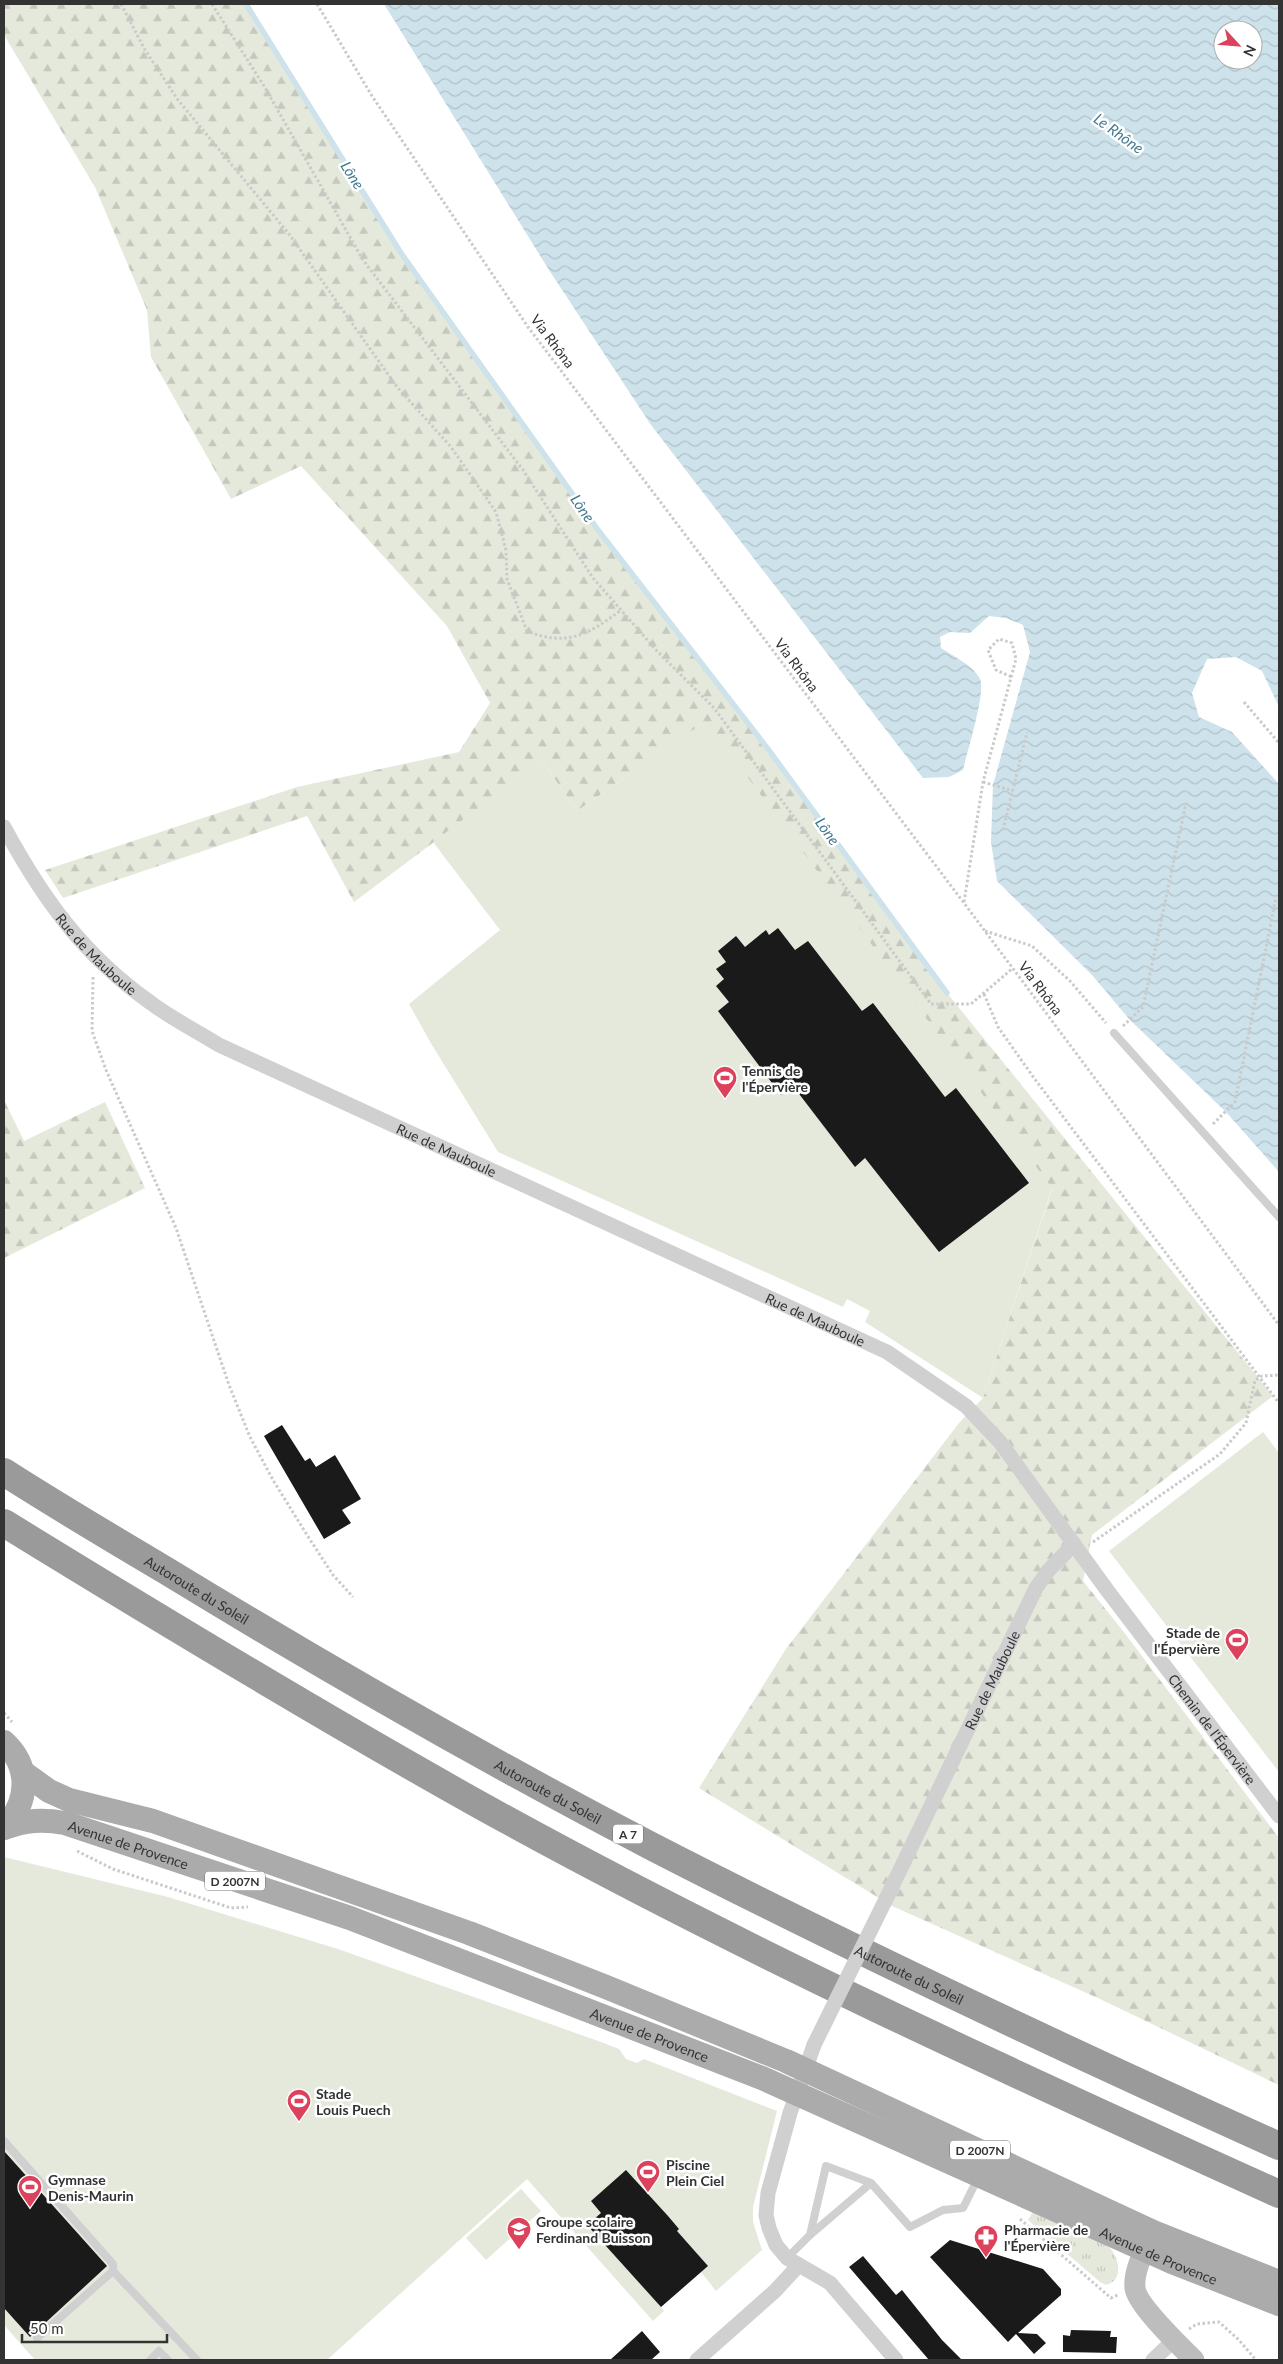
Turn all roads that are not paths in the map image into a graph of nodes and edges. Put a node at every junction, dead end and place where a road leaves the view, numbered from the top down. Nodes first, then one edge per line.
1 (4, 827) edge
2 (1114, 1033) road end
3 (1279, 1217) edge
4 (4, 1472) edge
5 (4, 1523) edge
6 (1074, 1544) junction
7 (4, 1742) edge
8 (24, 1773) junction
9 (1279, 1816) edge
10 (4, 1828) edge
11 (806, 2070) junction
12 (797, 2093) junction
13 (4, 2141) edge
14 (1279, 2146) edge
15 (980, 2176) junction
16 (871, 2183) junction
17 (1279, 2194) edge
18 (810, 2235) junction
19 (1149, 2241) junction
20 (793, 2262) junction
21 (113, 2271) junction
22 (1279, 2282) edge
23 (1279, 2304) edge
24 (37, 2338) dead end
25 (1174, 2340) junction
26 (150, 2360) edge
27 (168, 2360) edge
28 (197, 2360) edge
29 (696, 2360) edge
30 (896, 2360) edge
31 (1152, 2360) edge
32 (1194, 2360) edge

1 - 6 street, Rue de Mauboule
2 - 3 lane
4 - 14 highway, Autoroute du Soleil / A 7
5 - 17 highway
6 - 9 street, Chemin de l'Épervière
6 - 11 street, Rue de Mauboule, bridge
7 - 8 main road
8 - 10 main road
8 - 11 main road, Avenue de Provence / D 2007N
10 - 12 main road, Avenue de Provence / D 2007N
11 - 12 street, Rue de Mauboule
11 - 19 main road, Avenue de Provence / D 2007N
12 - 15 main road, Avenue de Provence / D 2007N
12 - 20 street, Rue de Mauboule
13 - 21 lane
15 - 16 lane
15 - 19 main road, Avenue de Provence / D 2007N
16 - 18 lane
16 - 18 lane
18 - 20 lane
19 - 22 main road, Avenue de Provence / D 2007N
19 - 23 main road, Avenue de Provence / D 2007N
19 - 25 street
20 - 29 street
20 - 30 street
21 - 24 lane
21 - 28 lane
25 - 31 street
25 - 32 street
26 - 27 lane

